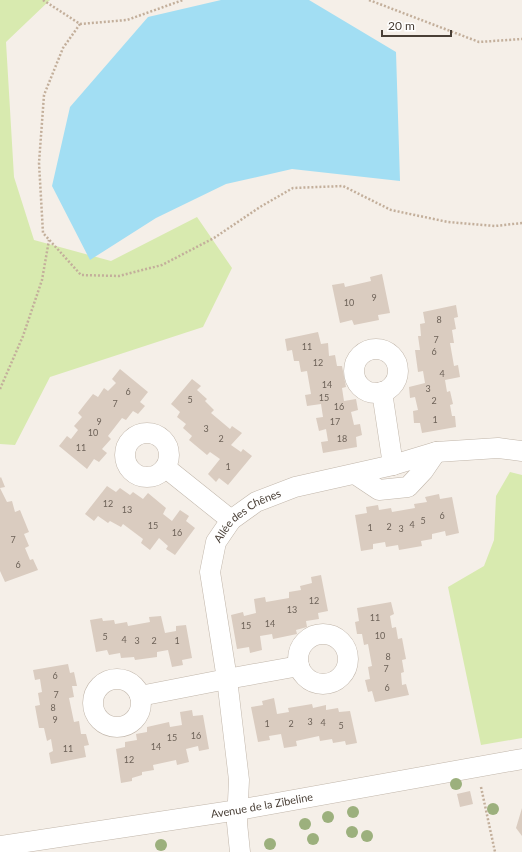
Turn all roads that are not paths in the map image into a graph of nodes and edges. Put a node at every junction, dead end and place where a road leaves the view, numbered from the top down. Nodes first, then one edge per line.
1 (382, 392) dead end
2 (522, 451) edge
3 (436, 452) junction
4 (393, 465) junction
5 (166, 468) dead end
6 (355, 474) junction
7 (231, 520) junction
8 (299, 666) dead end
9 (227, 679) junction
10 (140, 696) dead end
11 (522, 759) edge
12 (238, 810) junction
13 (0, 846) edge
14 (240, 852) edge

1 - 4 street
2 - 3 street, Allée des Chênes
3 - 4 street, Allée des Chênes
3 - 6 street
4 - 6 street, Allée des Chênes
5 - 7 street
6 - 7 street, Allée des Chênes
7 - 9 street, Allée des Chênes
8 - 9 street
9 - 10 street
9 - 12 street, Allée des Chênes
11 - 12 street, Avenue de la Zibeline
12 - 13 street, Avenue de la Zibeline
12 - 14 street, Allée des Chênes

